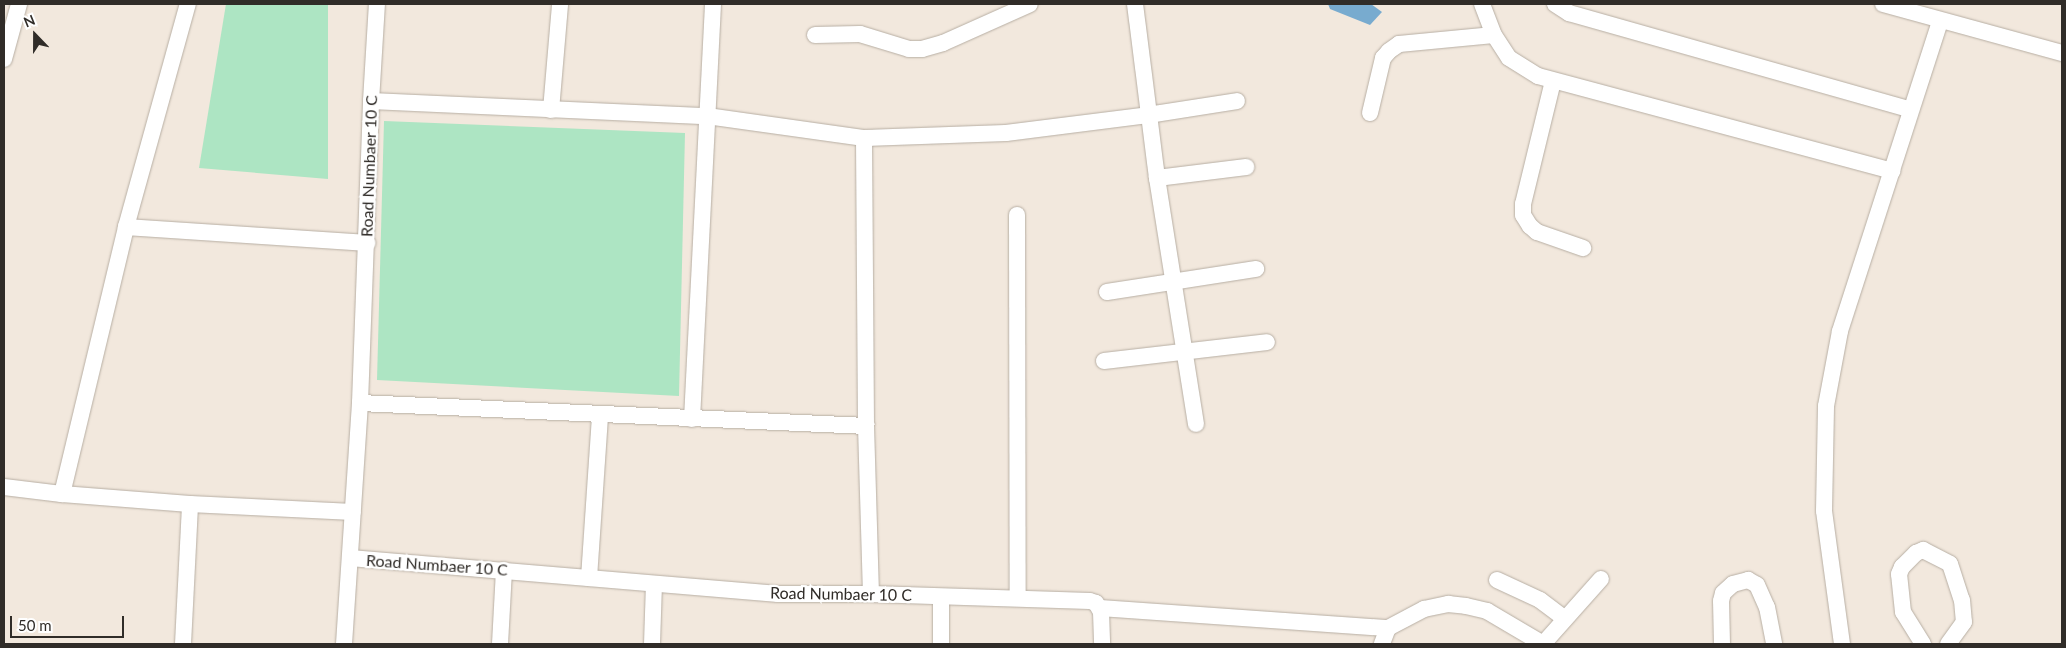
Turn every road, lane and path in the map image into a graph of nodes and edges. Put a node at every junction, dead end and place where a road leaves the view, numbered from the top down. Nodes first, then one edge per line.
1 (20, 4) edge
2 (188, 4) edge
3 (376, 4) edge
4 (560, 4) edge
5 (713, 4) edge
6 (1030, 4) edge
7 (1135, 4) edge
8 (1482, 4) edge
9 (1556, 4) edge
10 (1883, 4) edge
11 (1940, 20) junction
12 (815, 35) dead end
13 (1494, 35) junction
14 (2062, 53) edge
15 (4, 59) edge
16 (1554, 82) junction
17 (1237, 100) dead end
18 (371, 101) junction
19 (551, 110) junction
20 (1911, 110) junction
21 (1370, 113) dead end
22 (707, 116) junction
23 (1148, 116) junction
24 (864, 138) junction
25 (1246, 166) dead end
26 (1893, 171) junction
27 (1157, 178) junction
28 (1017, 215) dead end
29 (126, 227) junction
30 (367, 243) junction
31 (1583, 248) dead end
32 (1256, 269) dead end
33 (1175, 282) junction
34 (1107, 292) dead end
35 (1267, 342) dead end
36 (1184, 352) junction
37 (1104, 361) dead end
38 (360, 403) junction
39 (600, 415) junction
40 (692, 419) junction
41 (1196, 424) dead end
42 (866, 426) junction
43 (4, 487) edge
44 (62, 494) junction
45 (190, 504) junction
46 (353, 512) junction
47 (350, 558) junction
48 (504, 570) junction
49 (589, 578) junction
50 (1601, 579) dead end
51 (1498, 580) dead end
52 (654, 585) junction
53 (871, 594) junction
54 (941, 598) junction
55 (1018, 598) junction
56 (1100, 608) junction
57 (1565, 619) junction
58 (1388, 628) junction
59 (183, 644) edge
60 (344, 644) edge
61 (500, 644) edge
62 (652, 644) edge
63 (941, 644) edge
64 (1102, 644) edge
65 (1382, 644) edge
66 (1543, 644) edge
67 (1722, 644) edge
68 (1774, 644) edge
69 (1842, 644) edge
70 (1923, 644) edge
71 (1948, 644) edge

1 - 15 street
2 - 29 street
3 - 18 street, Road Numbaer 10 C
4 - 19 street
5 - 22 street
6 - 12 street
7 - 23 street
8 - 13 street
9 - 20 street
10 - 11 street
11 - 14 street
11 - 20 street
13 - 16 street
13 - 21 street
16 - 26 street
16 - 31 street
17 - 23 street
18 - 19 street
18 - 30 street, Road Numbaer 10 C
19 - 22 street
20 - 26 street
22 - 24 street
22 - 40 street
23 - 24 street
23 - 27 street
24 - 42 street
25 - 27 street
26 - 69 street
27 - 33 street
28 - 55 street
29 - 30 street
29 - 44 street
30 - 38 street, Road Numbaer 10 C
32 - 33 street
33 - 34 street
33 - 36 street
35 - 36 street
36 - 37 street
36 - 41 street
38 - 39 street
38 - 46 street, Road Numbaer 10 C
39 - 40 street
39 - 49 street
40 - 42 street
42 - 53 street
43 - 44 street
44 - 45 street
45 - 46 street
45 - 59 street
46 - 47 street, Road Numbaer 10 C
47 - 48 street, Road Numbaer 10 C
47 - 60 street
48 - 49 street, Road Numbaer 10 C
48 - 61 street
49 - 52 street, Road Numbaer 10 C
50 - 57 street
51 - 57 street
52 - 53 street, Road Numbaer 10 C
52 - 62 street
53 - 54 street, Road Numbaer 10 C
54 - 55 street, Road Numbaer 10 C
54 - 63 street
55 - 56 street, Road Numbaer 10 C
56 - 58 street, Road Numbaer 10 C
56 - 64 street
57 - 66 street
58 - 65 street
58 - 66 street
67 - 68 street
70 - 71 street

